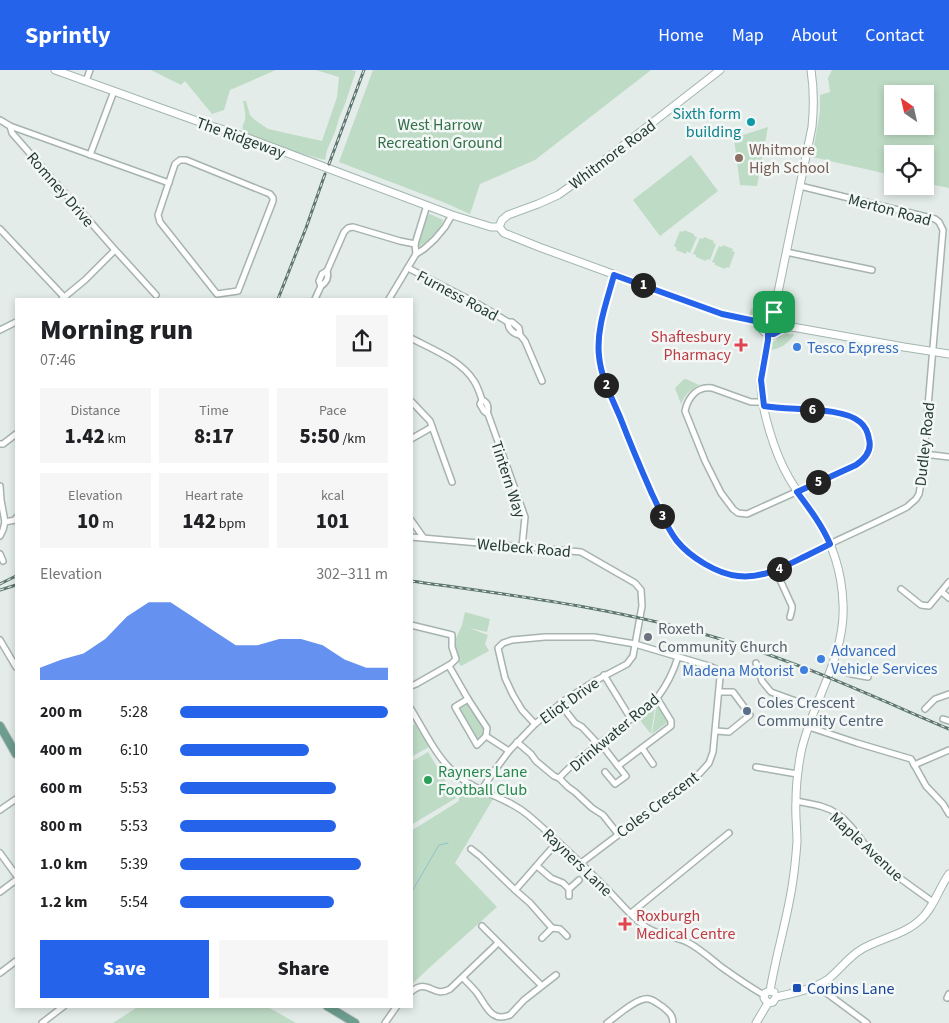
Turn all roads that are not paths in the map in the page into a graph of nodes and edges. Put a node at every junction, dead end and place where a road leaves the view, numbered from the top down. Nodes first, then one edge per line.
1 (55, 70) edge
2 (90, 70) edge
3 (720, 70) edge
4 (811, 70) edge
5 (86, 81) junction
6 (114, 91) junction
7 (0, 120) edge
8 (10, 126) junction
9 (90, 155) junction
10 (169, 183) junction
11 (800, 186) junction
12 (427, 205) junction
13 (452, 215) junction
14 (499, 227) junction
15 (0, 229) edge
16 (415, 244) junction
17 (114, 250) junction
18 (786, 252) junction
19 (416, 254) junction
20 (408, 268) junction
21 (872, 270) dead end
22 (614, 275) junction
23 (238, 291) junction
24 (156, 295) dead end
25 (218, 297) edge
26 (64, 298) edge
27 (235, 298) edge
28 (315, 298) edge
29 (390, 298) edge
30 (774, 312) junction
31 (15, 322) edge
32 (760, 322) junction
33 (782, 326) junction
34 (0, 330) edge
35 (768, 334) junction
36 (413, 339) edge
37 (933, 352) junction
38 (949, 354) edge
39 (542, 381) dead end
40 (413, 403) edge
41 (764, 404) junction
42 (432, 427) junction
43 (15, 435) edge
44 (413, 438) edge
45 (0, 444) edge
46 (924, 454) junction
47 (949, 457) edge
48 (452, 482) dead end
49 (0, 486) edge
50 (797, 492) junction
51 (15, 520) edge
52 (5, 522) junction
53 (413, 524) edge
54 (0, 536) edge
55 (413, 537) edge
56 (423, 537) junction
57 (830, 544) junction
58 (522, 547) junction
59 (0, 554) edge
60 (3, 560) dead end
61 (776, 571) junction
62 (949, 582) edge
63 (901, 589) dead end
64 (942, 592) junction
65 (949, 598) edge
66 (790, 616) dead end
67 (413, 626) edge
68 (0, 640) edge
69 (635, 644) junction
70 (678, 657) junction
71 (756, 663) dead end
72 (15, 665) edge
73 (448, 666) junction
74 (832, 666) junction
75 (604, 676) junction
76 (868, 677) dead end
77 (413, 685) edge
78 (719, 692) junction
79 (949, 694) edge
80 (657, 698) junction
81 (468, 699) junction
82 (560, 704) junction
83 (815, 708) junction
84 (925, 709) dead end
85 (413, 711) edge
86 (631, 719) junction
87 (943, 719) dead end
88 (949, 721) edge
89 (535, 724) junction
90 (0, 726) edge
91 (809, 727) junction
92 (716, 731) junction
93 (486, 736) junction
94 (518, 742) junction
95 (600, 744) junction
96 (642, 748) junction
97 (949, 750) edge
98 (509, 751) junction
99 (15, 752) edge
100 (653, 764) dead end
101 (914, 765) junction
102 (618, 766) junction
103 (756, 767) dead end
104 (605, 772) dead end
105 (797, 774) junction
106 (559, 778) junction
107 (482, 789) junction
108 (15, 800) edge
109 (796, 801) junction
110 (949, 801) edge
111 (943, 804) junction
112 (0, 810) edge
113 (949, 814) edge
114 (618, 834) junction
115 (729, 834) dead end
116 (558, 842) junction
117 (471, 849) dead end
118 (0, 853) edge
119 (581, 863) junction
120 (537, 866) junction
121 (15, 874) edge
122 (949, 874) edge
123 (579, 880) dead end
124 (15, 881) edge
125 (569, 889) junction
126 (515, 890) junction
127 (0, 892) edge
128 (569, 896) dead end
129 (933, 902) junction
130 (630, 913) junction
131 (482, 926) dead end
132 (552, 928) junction
133 (567, 936) dead end
134 (542, 938) dead end
135 (498, 943) junction
136 (15, 962) edge
137 (0, 973) edge
138 (556, 975) dead end
139 (463, 978) junction
140 (542, 985) junction
141 (817, 986) junction
142 (413, 990) edge
143 (767, 993) junction
144 (776, 997) junction
145 (768, 1003) junction
146 (61, 1008) edge
147 (330, 1008) edge
148 (396, 1008) edge
149 (42, 1023) edge
150 (355, 1023) edge
151 (385, 1023) edge
152 (607, 1023) edge
153 (673, 1023) edge
154 (756, 1023) edge
155 (867, 1023) edge

1 - 5 street, The Ridgeway
2 - 5 street
3 - 14 street, Whitmore Road
4 - 11 street
5 - 6 street, The Ridgeway
6 - 9 street
6 - 12 street, The Ridgeway
7 - 8 street
8 - 9 street
8 - 17 street, Romney Drive
9 - 10 street
10 - 23 street
10 - 25 street
11 - 18 street
11 - 37 street, Merton Road
12 - 13 street, The Ridgeway
12 - 16 street
13 - 14 street, The Ridgeway
13 - 19 street
14 - 22 street, The Ridgeway
15 - 26 street
16 - 19 street
16 - 28 street
17 - 24 street, Romney Drive
17 - 26 street
18 - 21 street
18 - 30 street
19 - 20 street
20 - 29 street
20 - 39 street, Furness Road
22 - 32 street, The Ridgeway
22 - 61 street, Dudley Road
23 - 25 street
23 - 27 street
30 - 32 street
30 - 33 street
31 - 34 street
32 - 35 street
33 - 35 street
33 - 37 street
35 - 41 street
36 - 58 street, Tintern Way
37 - 38 street
37 - 46 street, Dudley Road
40 - 42 street
41 - 50 street
41 - 50 street
41 - 50 street
42 - 44 street
42 - 48 street
43 - 45 street
46 - 47 street
46 - 57 street, Dudley Road
49 - 52 street
50 - 57 street
51 - 52 street
52 - 54 street
53 - 56 street
55 - 56 street, Welbeck Road
56 - 58 street, Welbeck Road
57 - 61 street, Dudley Road
57 - 74 street
58 - 69 street, Welbeck Road
59 - 60 street
61 - 66 street
62 - 64 street
63 - 64 street
64 - 65 street
67 - 73 street
68 - 72 street
69 - 70 street, Coles Crescent
69 - 75 street, Eliot Drive
69 - 89 street, Coles Crescent
70 - 78 street, Coles Crescent
70 - 80 street, Drinkwater Road
71 - 83 street
73 - 77 street
73 - 81 street
74 - 76 street
74 - 83 street
75 - 82 street, Eliot Drive
75 - 86 street
78 - 92 street, Coles Crescent
78 - 92 street
79 - 84 street
80 - 86 street, Drinkwater Road
80 - 96 street
81 - 93 street
81 - 93 street
82 - 89 street, Eliot Drive
82 - 95 street
83 - 91 street
85 - 107 street, Rayners Lane
86 - 95 street, Drinkwater Road
87 - 88 street
89 - 94 street, Eliot Drive
90 - 99 main road
91 - 101 street
91 - 105 street
92 - 114 street, Coles Crescent
93 - 98 street
94 - 98 street, Eliot Drive
94 - 106 street
95 - 102 street
95 - 106 street, Drinkwater Road
96 - 100 street
96 - 102 street
97 - 101 street
98 - 107 street, Eliot Drive
101 - 111 street
102 - 104 street
103 - 105 street
105 - 109 street
106 - 114 street
107 - 116 street, Rayners Lane
108 - 112 street
109 - 129 street, Maple Avenue
109 - 143 street
110 - 111 street
111 - 113 street
114 - 119 street, Coles Crescent
115 - 130 street
116 - 119 street, Rayners Lane
116 - 120 street
117 - 126 street
118 - 121 street
119 - 130 street, Rayners Lane
120 - 125 street
120 - 126 street
122 - 129 street
123 - 125 street
124 - 127 street
125 - 128 street
126 - 132 street
129 - 141 street
130 - 143 street, Rayners Lane
131 - 135 street
132 - 133 street
132 - 134 street
135 - 139 street
135 - 140 street
136 - 137 street
138 - 140 street
139 - 140 street
139 - 142 street
141 - 144 street
141 - 155 street
143 - 144 street
143 - 145 street
144 - 145 street
145 - 154 street
146 - 149 street
147 - 150 main road
148 - 151 street
152 - 153 street

